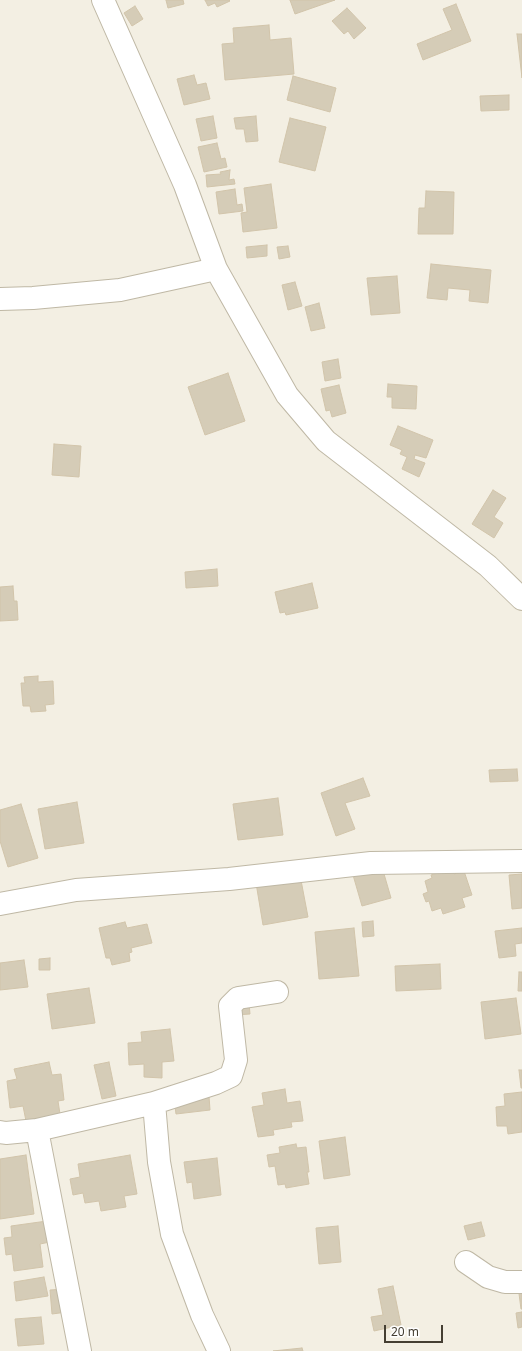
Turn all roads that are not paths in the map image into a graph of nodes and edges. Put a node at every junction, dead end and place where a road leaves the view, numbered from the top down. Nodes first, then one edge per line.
1 (103, 0) edge
2 (216, 269) junction
3 (0, 299) edge
4 (522, 599) edge
5 (522, 861) edge
6 (0, 904) edge
7 (278, 992) dead end
8 (154, 1103) junction
9 (37, 1130) junction
10 (0, 1132) edge
11 (466, 1262) dead end
12 (522, 1282) edge
13 (80, 1351) edge
14 (219, 1351) edge

1 - 2 street
2 - 3 street
2 - 4 street
5 - 6 street
7 - 8 street
8 - 9 street
8 - 14 street
9 - 10 street
9 - 13 street
11 - 12 street

